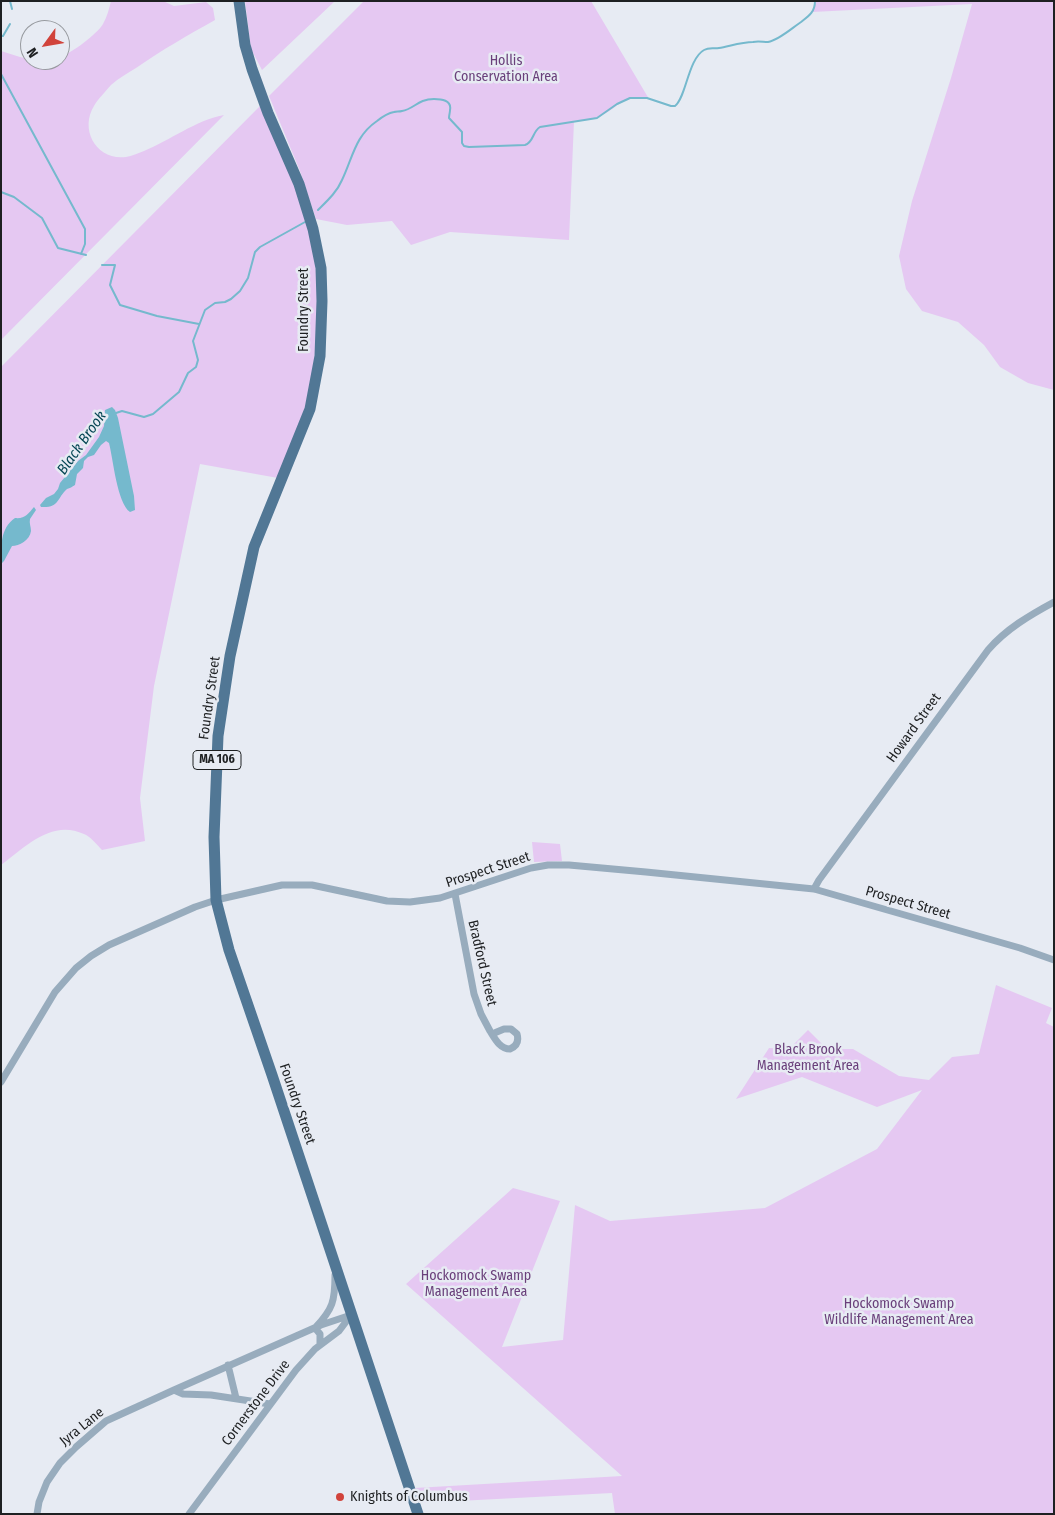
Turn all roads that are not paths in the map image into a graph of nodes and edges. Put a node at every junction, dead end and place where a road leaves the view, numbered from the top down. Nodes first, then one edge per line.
1 (239, 1) edge
2 (1054, 602) edge
3 (814, 889) junction
4 (455, 894) junction
5 (216, 900) junction
6 (1054, 960) edge
7 (492, 1034) dead end
8 (1, 1082) edge
9 (336, 1267) junction
10 (351, 1315) junction
11 (315, 1328) junction
12 (320, 1344) junction
13 (228, 1365) junction
14 (174, 1390) junction
15 (236, 1398) junction
16 (270, 1404) junction
17 (37, 1514) edge
18 (189, 1514) edge
19 (418, 1514) edge

1 - 5 main road, Foundry Street / MA 106
2 - 3 street, Howard Street
3 - 4 street, Prospect Street
3 - 6 street, Prospect Street
4 - 5 street, Prospect Street
4 - 7 street, Bradford Street
5 - 8 street, Prospect Street
5 - 9 main road, Foundry Street / MA 106
9 - 10 main road, Foundry Street / MA 106
9 - 11 street
10 - 11 street, Jyra Lane
10 - 12 street, Cornerstone Drive
10 - 19 main road, Foundry Street / MA 106
11 - 12 street
11 - 13 street, Jyra Lane
12 - 16 street, Cornerstone Drive
13 - 14 street, Jyra Lane
13 - 15 street
14 - 15 street
14 - 17 street, Jyra Lane
15 - 16 street
16 - 18 street, Cornerstone Drive

